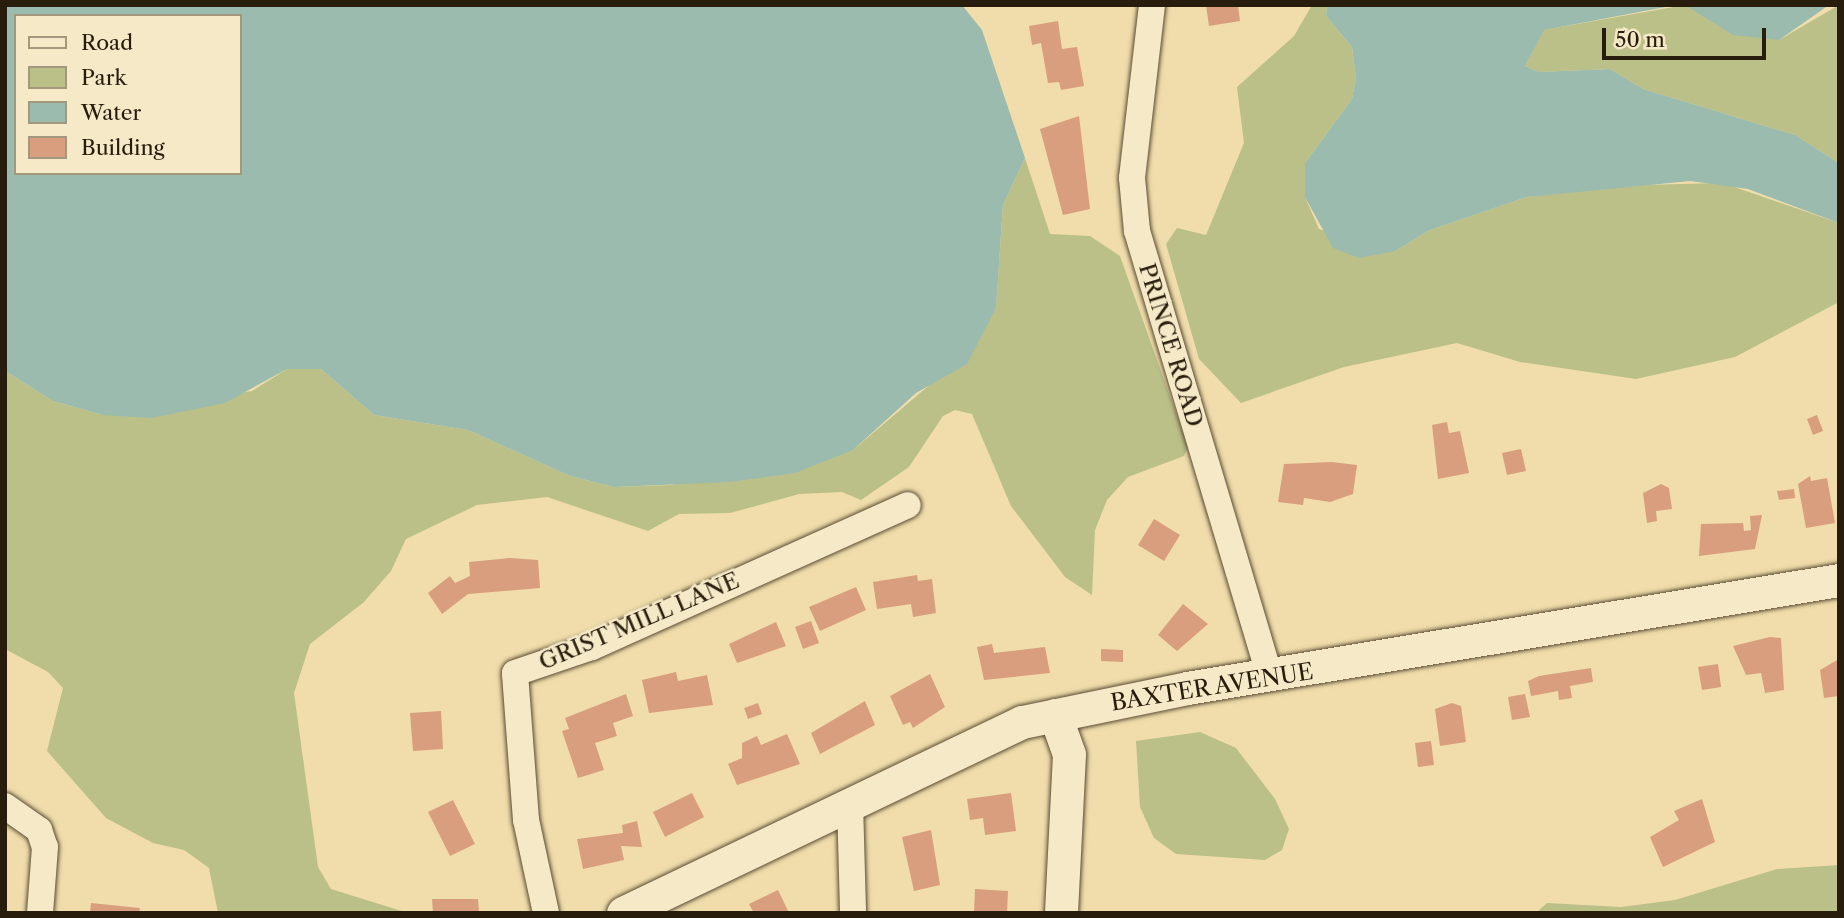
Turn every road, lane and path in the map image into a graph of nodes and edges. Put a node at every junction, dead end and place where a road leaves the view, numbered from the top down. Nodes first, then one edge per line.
1 (1152, 5) edge
2 (908, 505) dead end
3 (1839, 580) edge
4 (1270, 677) junction
5 (1055, 715) junction
6 (850, 803) junction
7 (6, 806) edge
8 (40, 913) edge
9 (547, 913) edge
10 (623, 913) edge
11 (853, 913) edge
12 (1061, 913) edge

1 - 4 street, PRINCE ROAD
2 - 9 street, GRIST MILL LANE
3 - 4 street, BAXTER AVENUE
4 - 5 street, BAXTER AVENUE
5 - 6 street, BAXTER AVENUE
5 - 12 street
6 - 10 street, BAXTER AVENUE
6 - 11 street
7 - 8 street

